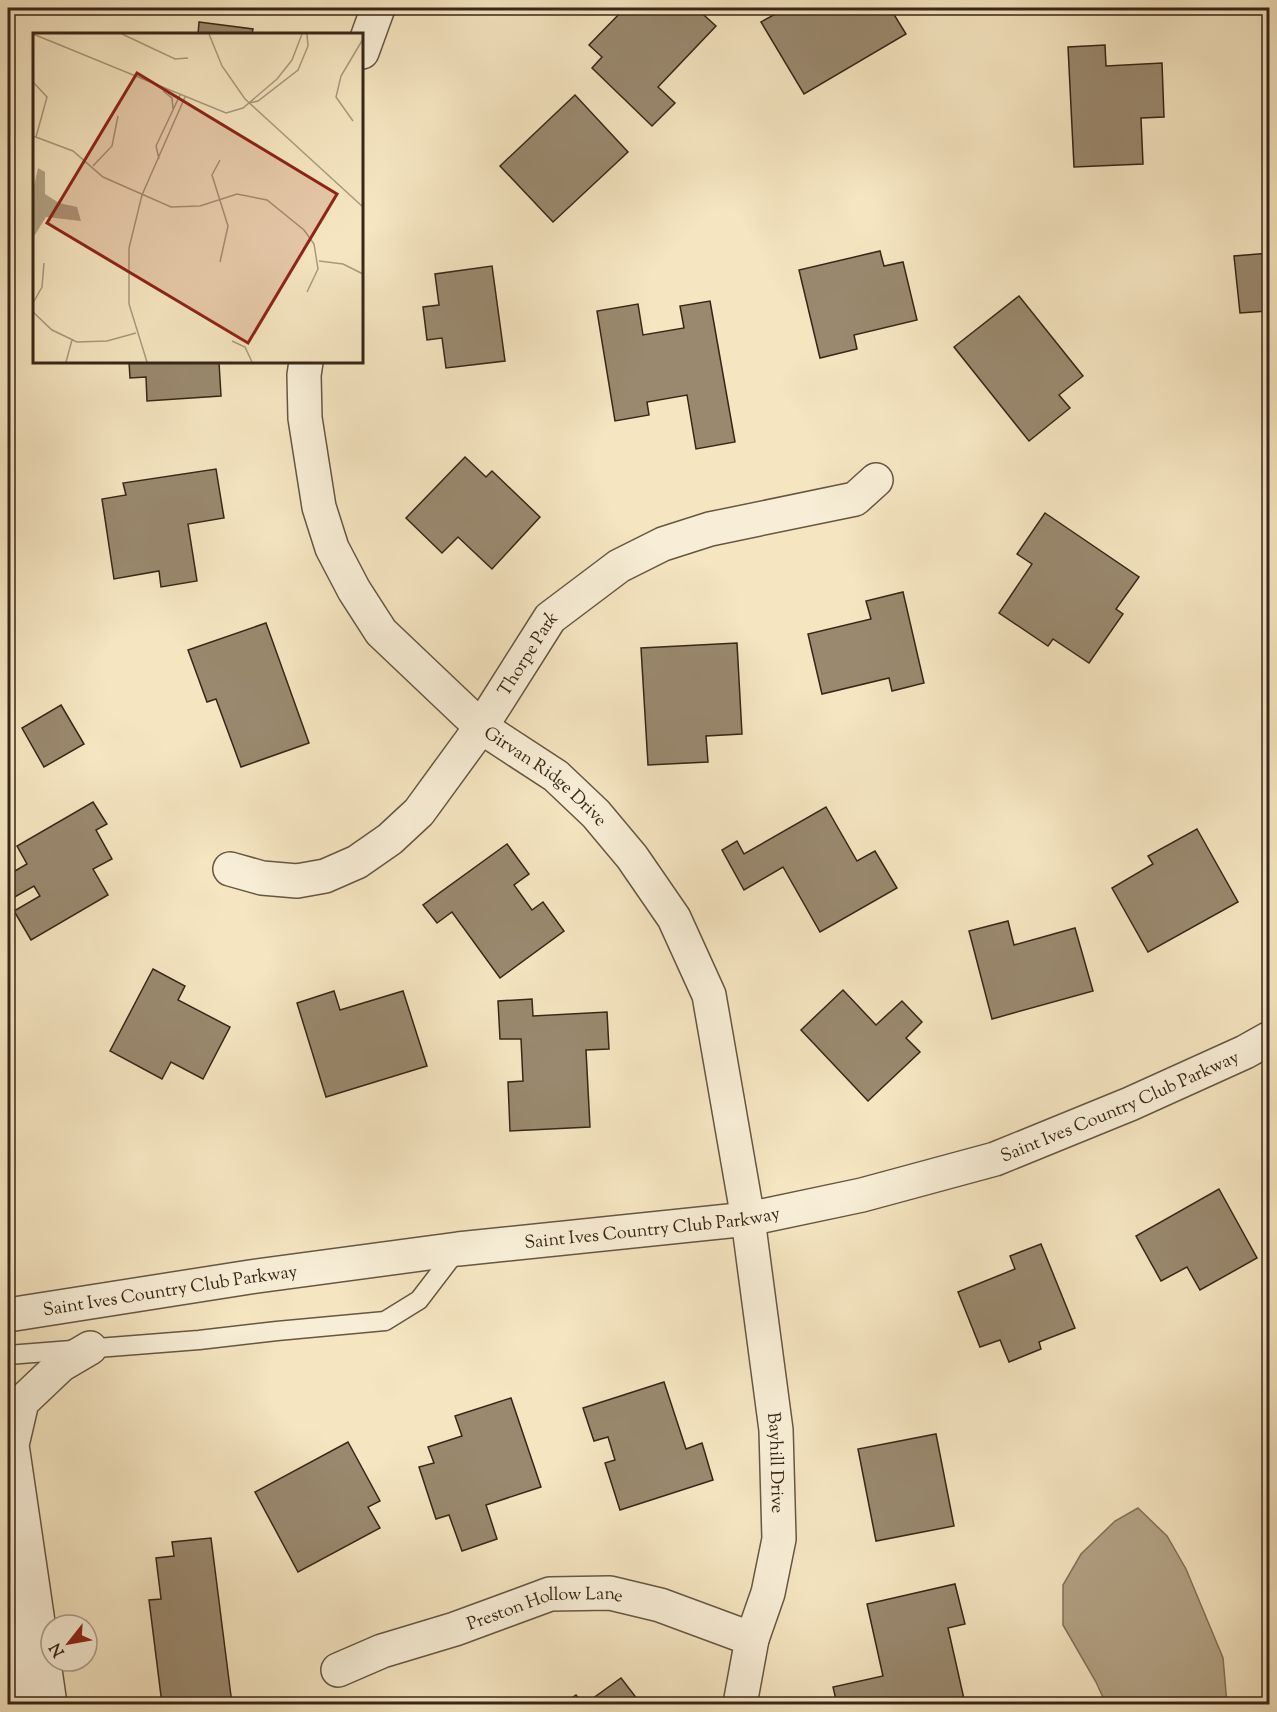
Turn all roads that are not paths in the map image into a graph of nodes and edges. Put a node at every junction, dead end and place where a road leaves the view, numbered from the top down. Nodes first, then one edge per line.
1 (378, 8) edge
2 (363, 49) edge
3 (306, 363) edge
4 (876, 480) dead end
5 (480, 727) junction
6 (230, 868) dead end
7 (1269, 1038) edge
8 (748, 1219) junction
9 (458, 1250) junction
10 (8, 1316) edge
11 (90, 1348) junction
12 (8, 1355) edge
13 (8, 1594) edge
14 (752, 1639) junction
15 (338, 1670) dead end
16 (24, 1704) edge
17 (50, 1704) edge
18 (740, 1704) edge

1 - 2 street
3 - 5 street, Girvan Ridge Drive
4 - 5 street, Thorpe Park
5 - 6 street, Thorpe Park
5 - 8 street, Girvan Ridge Drive
7 - 8 street, Saint Ives Country Club Parkway
8 - 9 street, Saint Ives Country Club Parkway
8 - 14 street, Bayhill Drive
9 - 10 street, Saint Ives Country Club Parkway
9 - 11 lane
11 - 12 lane
11 - 17 street
13 - 16 street
14 - 15 street, Preston Hollow Lane
14 - 18 street, Bayhill Drive

